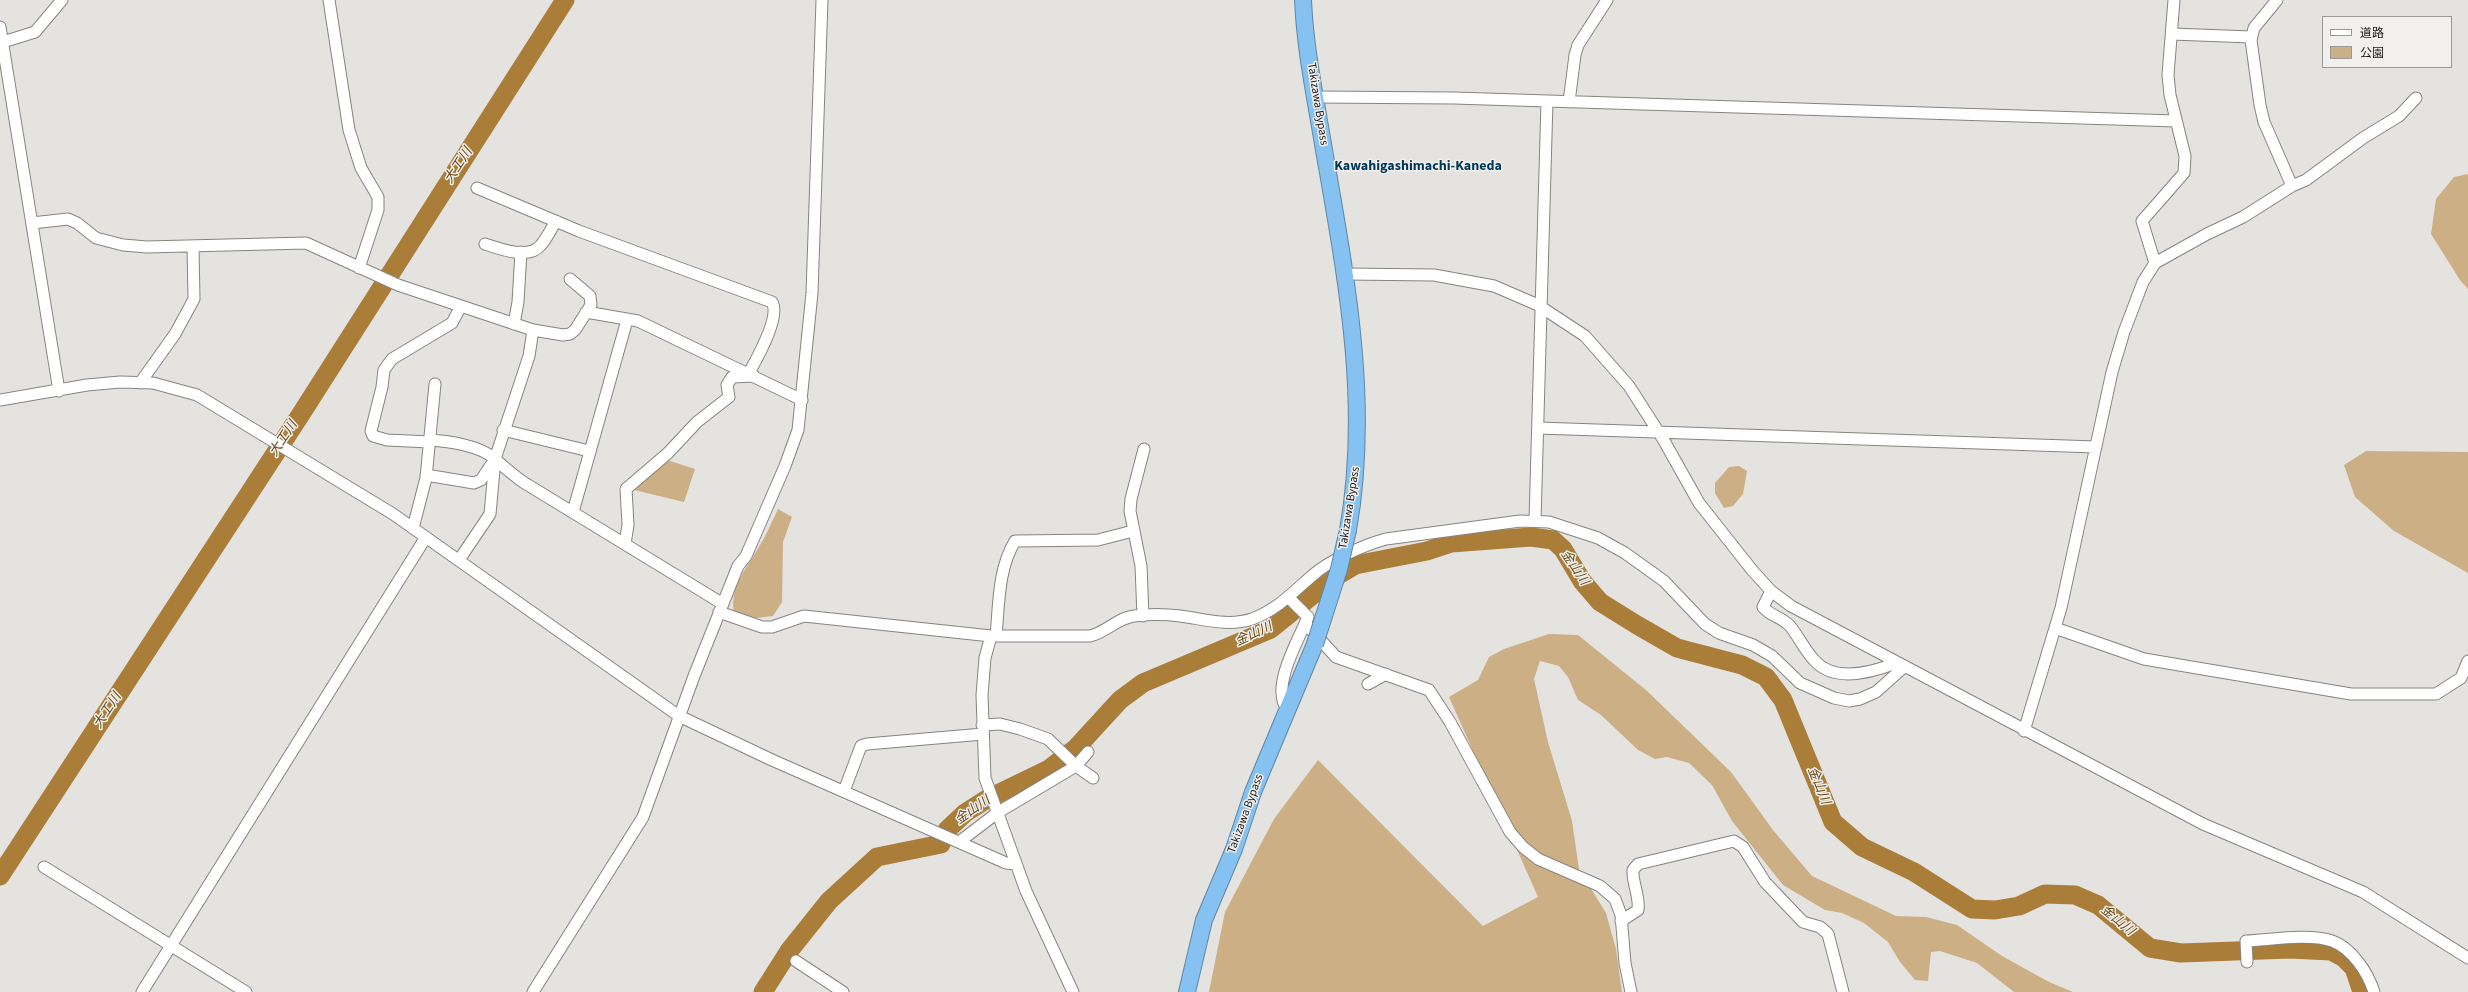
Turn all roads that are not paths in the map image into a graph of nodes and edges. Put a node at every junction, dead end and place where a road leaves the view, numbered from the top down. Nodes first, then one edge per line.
1 (62, 0) edge
2 (328, 0) edge
3 (822, 0) edge
4 (1302, 0) edge
5 (1607, 0) edge
6 (2174, 0) edge
7 (2277, 0) edge
8 (0, 27) edge
9 (2172, 34) junction
10 (2251, 37) junction
11 (2, 42) junction
12 (3, 68) edge
13 (1315, 97) junction
14 (2416, 98) dead end
15 (1547, 101) junction
16 (1569, 102) junction
17 (2176, 121) junction
18 (2292, 186) junction
19 (477, 188) dead end
20 (556, 222) junction
21 (32, 223) junction
22 (485, 244) dead end
23 (193, 247) junction
24 (521, 252) junction
25 (2155, 263) junction
26 (359, 268) junction
27 (1346, 274) junction
28 (570, 279) dead end
29 (461, 306) junction
30 (1542, 308) junction
31 (586, 312) junction
32 (627, 320) junction
33 (514, 324) junction
34 (533, 330) junction
35 (751, 375) junction
36 (140, 383) junction
37 (435, 384) dead end
38 (59, 391) junction
39 (0, 400) edge
40 (802, 400) junction
41 (1538, 428) junction
42 (503, 430) junction
43 (1658, 432) junction
44 (430, 441) junction
45 (2096, 447) junction
46 (1144, 449) dead end
47 (589, 451) junction
48 (495, 459) junction
49 (426, 475) junction
50 (573, 512) junction
51 (1535, 520) junction
52 (413, 528) junction
53 (1133, 531) junction
54 (426, 537) junction
55 (625, 544) junction
56 (459, 560) junction
57 (1771, 591) junction
58 (1289, 598) junction
59 (721, 608) junction
60 (1143, 616) junction
61 (1306, 623) junction
62 (2055, 628) junction
63 (994, 636) junction
64 (2468, 661) edge
65 (1900, 665) junction
66 (1386, 674) junction
67 (1368, 684) dead end
68 (1288, 710) junction
69 (679, 716) junction
70 (983, 729) junction
71 (2024, 731) junction
72 (1088, 752) dead end
73 (1076, 766) junction
74 (1093, 778) dead end
75 (844, 791) junction
76 (997, 813) junction
77 (959, 842) junction
78 (1015, 864) junction
79 (44, 866) dead end
80 (1621, 921) junction
81 (172, 945) junction
82 (2468, 958) edge
83 (796, 961) dead end
84 (2247, 962) dead end
85 (142, 992) edge
86 (246, 992) edge
87 (533, 992) edge
88 (843, 992) edge
89 (1072, 992) edge
90 (1187, 992) edge
91 (1631, 992) edge
92 (1843, 992) edge
93 (2374, 992) edge

1 - 11 street
2 - 26 street
3 - 40 street
4 - 13 highway, Takizawa Bypass
5 - 16 street
6 - 9 street
7 - 10 street
8 - 11 street
9 - 10 street
9 - 17 street
10 - 18 street
11 - 12 street
12 - 21 street
13 - 15 street
13 - 27 highway, Takizawa Bypass
14 - 18 street
15 - 16 street
15 - 30 street
16 - 17 street
17 - 25 street
18 - 25 street
19 - 20 street
20 - 24 street
20 - 35 street
21 - 23 street
21 - 38 street
22 - 24 street
23 - 26 street
23 - 36 street
24 - 33 street
25 - 45 street
26 - 29 street
27 - 30 street
27 - 68 highway, Takizawa Bypass, bridge
28 - 31 street
29 - 33 street
29 - 44 street
30 - 41 street
30 - 43 street
31 - 32 street
31 - 34 street
32 - 35 street
32 - 47 street
33 - 34 street
34 - 42 street
35 - 40 street
35 - 55 street
36 - 38 street
36 - 52 street
37 - 44 street
38 - 39 street
40 - 59 street
41 - 43 street
41 - 51 street
42 - 47 street
42 - 48 street
43 - 45 street
43 - 57 street
44 - 48 street
44 - 49 street
45 - 62 street
46 - 53 street
47 - 50 street
48 - 49 street
48 - 50 street
48 - 56 street
49 - 52 street
50 - 55 street
51 - 58 street
51 - 65 street
52 - 54 street
53 - 60 street
53 - 63 street
54 - 56 street
54 - 81 street
55 - 59 street
56 - 69 street
57 - 65 street
57 - 65 street
58 - 60 street
58 - 61 street
59 - 63 street
59 - 69 street
60 - 63 street
61 - 66 street
61 - 68 street
62 - 64 street
62 - 71 street
63 - 70 street
65 - 71 street
66 - 67 street
66 - 80 street
68 - 90 highway, Takizawa Bypass
69 - 75 street
69 - 87 street
70 - 73 street
70 - 75 street
70 - 76 street
71 - 82 street
72 - 73 street
73 - 74 street
73 - 76 street
75 - 77 street
76 - 77 street
76 - 78 street
77 - 78 street
78 - 89 street
79 - 81 street
80 - 91 street
80 - 92 street
81 - 85 street
81 - 86 street
83 - 88 street
84 - 93 street

